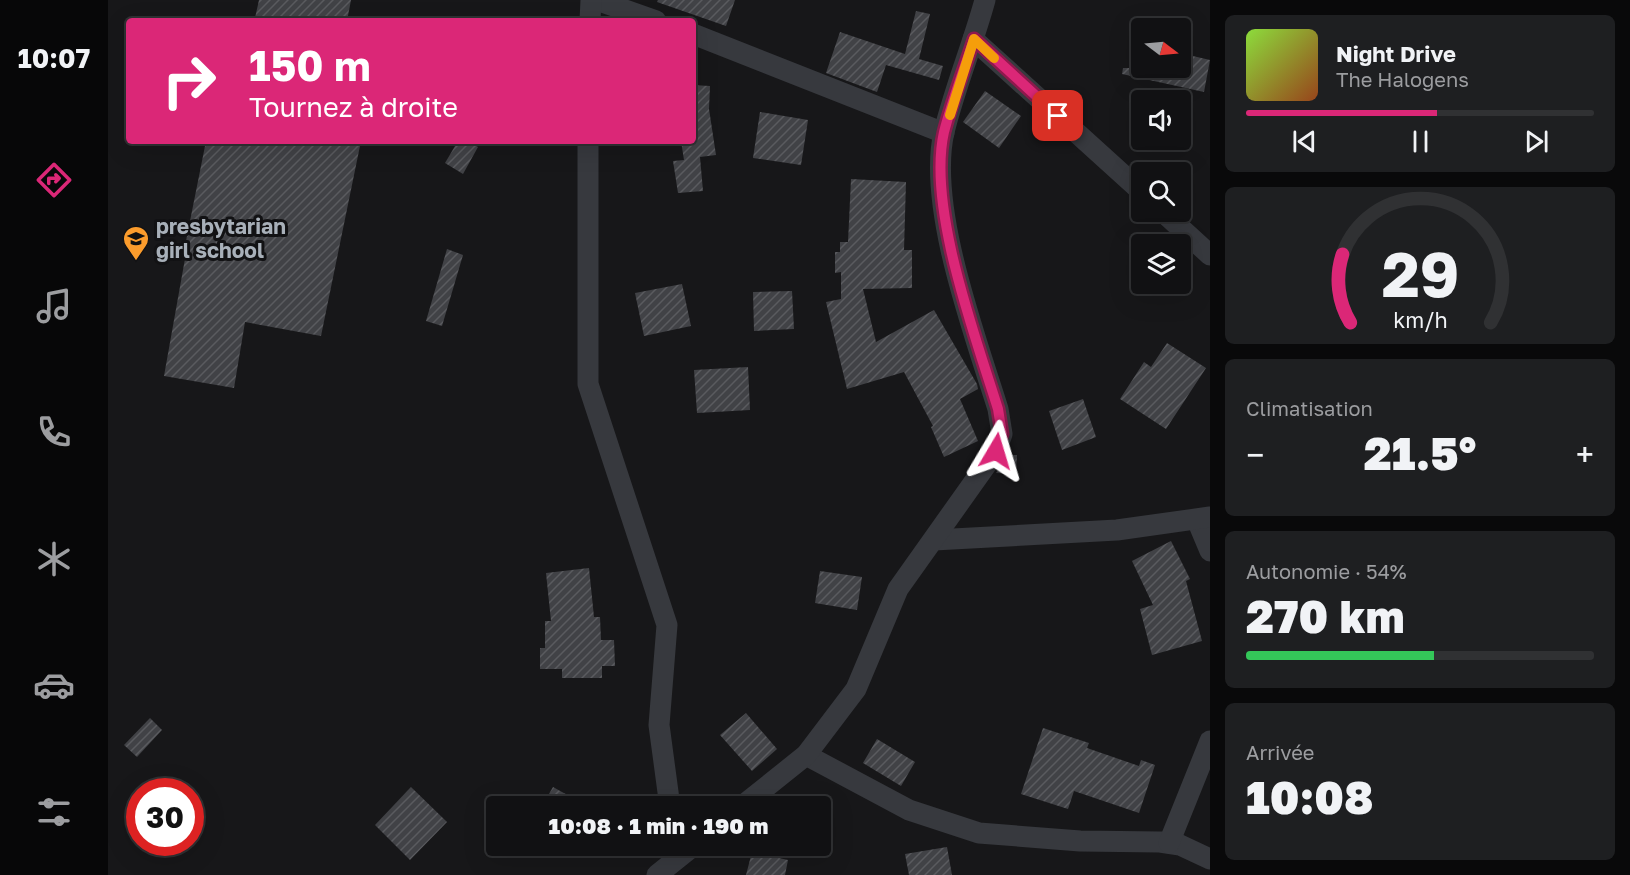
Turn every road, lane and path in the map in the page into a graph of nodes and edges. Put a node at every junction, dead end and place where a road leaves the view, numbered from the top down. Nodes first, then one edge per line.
1 (591, 0) edge
2 (597, 0) edge
3 (985, 0) edge
4 (590, 18) edge
5 (648, 18) edge
6 (696, 35) edge
7 (974, 39) junction
8 (944, 133) junction
9 (588, 144) edge
10 (1131, 182) edge
11 (1174, 222) edge
12 (1210, 255) edge
13 (1204, 519) edge
14 (934, 540) junction
15 (1210, 551) edge
16 (1210, 741) edge
17 (806, 755) junction
18 (669, 796) edge
19 (755, 796) edge
20 (1169, 843) junction
21 (664, 856) edge
22 (680, 856) edge
23 (1210, 859) edge
24 (658, 874) edge

1 - 4 street
2 - 5 street
3 - 7 street
6 - 8 street
7 - 8 street
7 - 10 street
8 - 14 street
9 - 18 street
11 - 12 street
13 - 14 street
13 - 15 street
14 - 17 street
16 - 20 street
17 - 19 street
17 - 20 street
20 - 23 street
21 - 24 street
22 - 24 street

